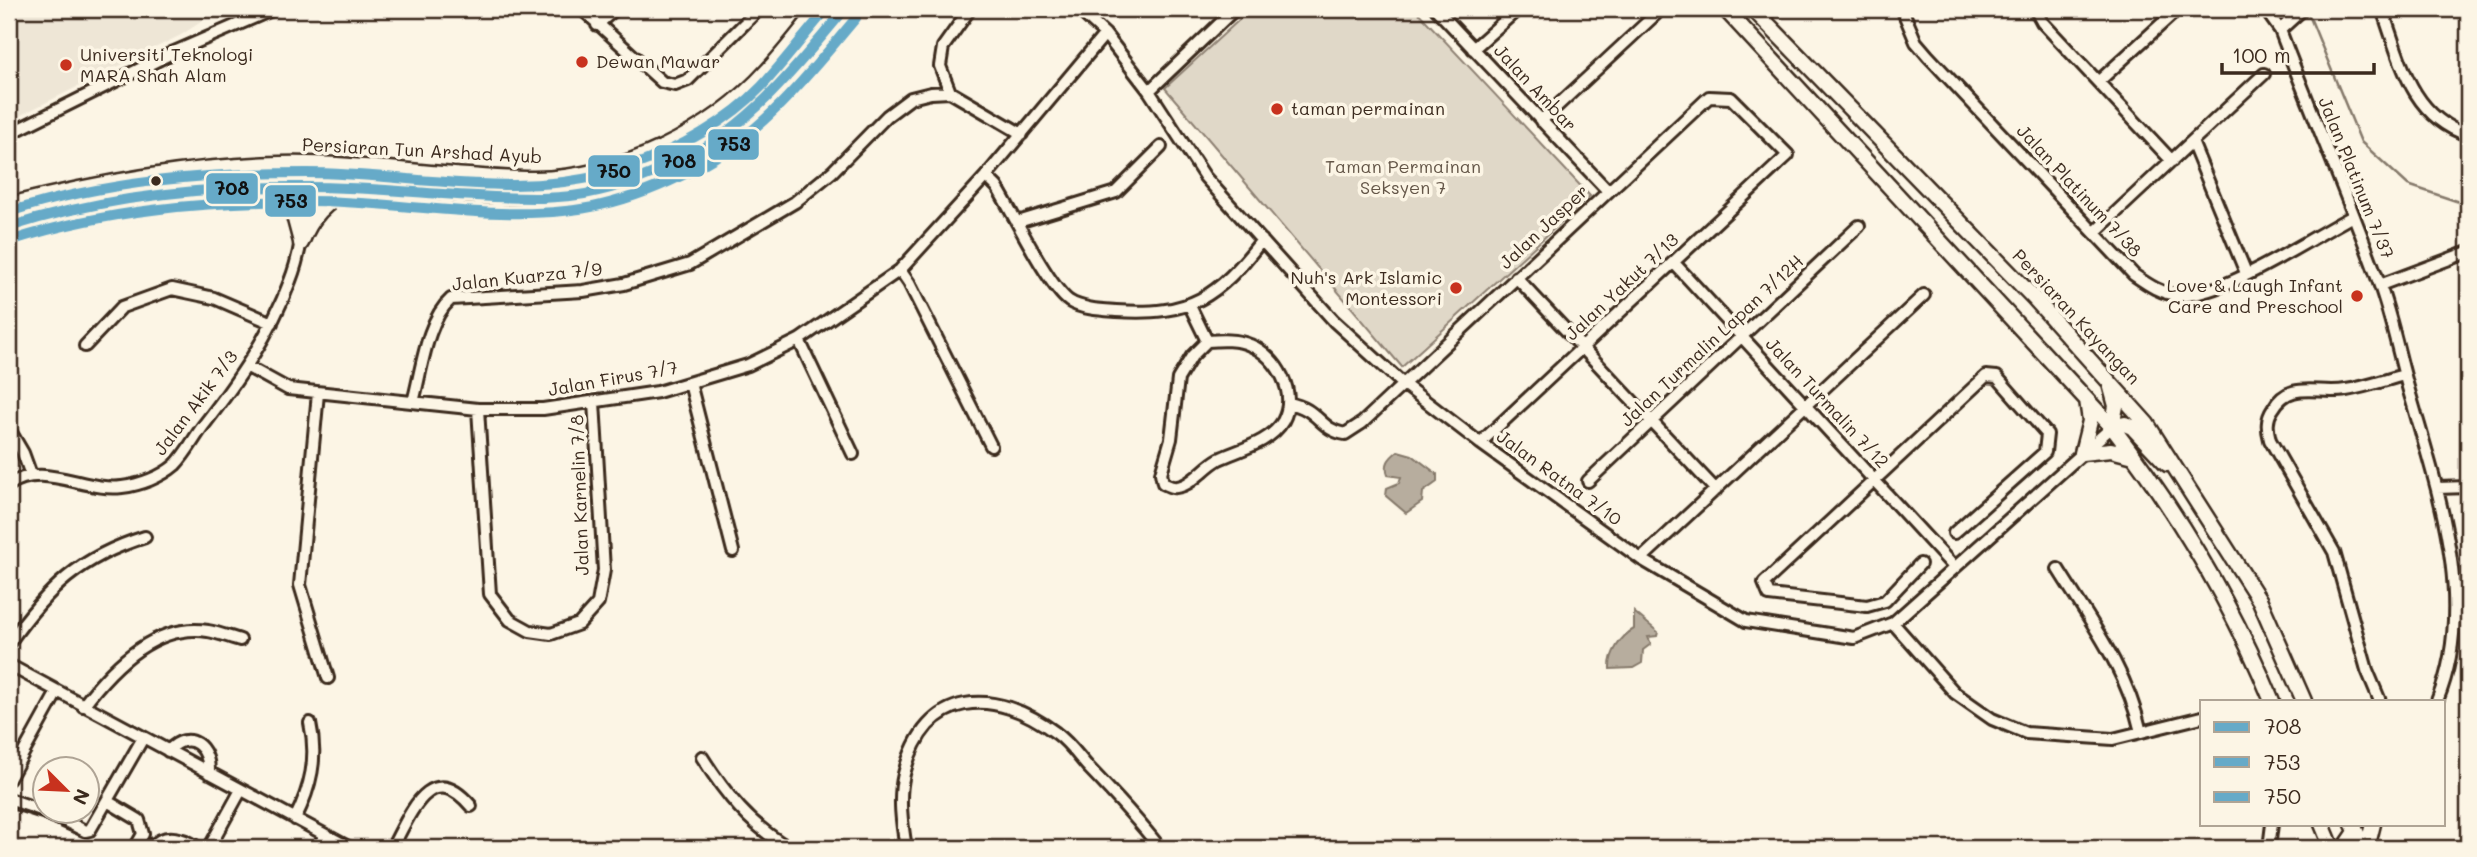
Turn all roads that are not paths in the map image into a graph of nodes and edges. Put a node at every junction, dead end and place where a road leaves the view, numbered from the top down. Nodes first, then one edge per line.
1 (274, 9) edge
2 (582, 9) edge
3 (615, 9) edge
4 (759, 9) edge
5 (819, 9) edge
6 (845, 9) edge
7 (970, 9) edge
8 (1078, 9) edge
9 (1235, 9) edge
10 (1436, 9) edge
11 (1518, 9) edge
12 (1725, 9) edge
13 (1753, 9) edge
14 (1902, 9) edge
15 (2035, 9) edge
16 (2178, 9) edge
17 (2265, 9) edge
18 (2382, 9) edge
19 (2299, 12) edge
20 (1656, 14) dead end
21 (597, 25) junction
22 (2280, 30) junction
23 (1105, 34) junction
24 (1473, 49) junction
25 (2264, 74) dead end
26 (2098, 82) junction
27 (1149, 91) junction
28 (950, 92) junction
29 (1709, 97) joint
30 (1541, 121) junction
31 (9, 134) edge
32 (1022, 134) junction
33 (2468, 135) edge
34 (2192, 142) junction
35 (1161, 147) dead end
36 (2172, 161) junction
37 (261, 166) junction
38 (986, 176) junction
39 (307, 187) junction
40 (271, 189) junction
41 (351, 190) junction
42 (1608, 191) junction
43 (9, 205) edge
44 (2353, 216) junction
45 (1018, 222) junction
46 (1859, 226) dead end
47 (9, 227) edge
48 (2095, 232) junction
49 (1262, 240) junction
50 (301, 243) junction
51 (2468, 252) edge
52 (1674, 262) junction
53 (900, 270) junction
54 (2246, 273) junction
55 (1516, 277) junction
56 (2380, 285) junction
57 (1924, 295) dead end
58 (1189, 304) junction
59 (272, 323) junction
60 (1743, 338) junction
61 (799, 340) junction
62 (1207, 341) junction
63 (85, 346) dead end
64 (1582, 348) junction
65 (248, 367) junction
66 (2404, 375) junction
67 (690, 383) junction
68 (1402, 383) junction
69 (2110, 384) junction
70 (318, 393) junction
71 (2086, 398) junction
72 (413, 401) junction
73 (594, 402) junction
74 (1288, 403) junction
75 (1807, 407) junction
76 (478, 409) junction
77 (1652, 422) junction
78 (2112, 427) junction
79 (9, 429) edge
80 (1480, 443) junction
81 (991, 446) dead end
82 (2082, 453) junction
83 (853, 454) dead end
84 (2134, 456) junction
85 (31, 475) junction
86 (1875, 480) junction
87 (1588, 481) dead end
88 (9, 485) edge
89 (2188, 485) junction
90 (2468, 487) edge
91 (2437, 488) junction
92 (1716, 490) junction
93 (1954, 533) dead end
94 (145, 537) dead end
95 (733, 551) dead end
96 (1641, 559) junction
97 (1920, 564) dead end
98 (1954, 567) junction
99 (2058, 569) dead end
100 (1893, 624) junction
101 (240, 640) dead end
102 (9, 643) edge
103 (9, 665) edge
104 (328, 678) dead end
105 (57, 692) junction
106 (2272, 700) edge
107 (2304, 700) edge
108 (2380, 700) edge
109 (2437, 700) edge
110 (83, 706) junction
111 (2200, 717) edge
112 (310, 723) dead end
113 (2141, 732) junction
114 (144, 738) junction
115 (168, 751) junction
116 (702, 757) dead end
117 (209, 773) junction
118 (9, 779) edge
119 (241, 790) junction
120 (9, 799) edge
121 (107, 801) junction
122 (471, 806) dead end
123 (9, 817) edge
124 (295, 819) junction
125 (2272, 826) edge
126 (2323, 826) edge
127 (2358, 826) edge
128 (2372, 826) edge
129 (9, 832) edge
130 (325, 835) junction
131 (52, 848) edge
132 (87, 848) edge
133 (135, 848) edge
134 (151, 848) edge
135 (199, 848) edge
136 (209, 848) edge
137 (318, 848) edge
138 (350, 848) edge
139 (392, 848) edge
140 (789, 848) edge
141 (906, 848) edge
142 (1160, 848) edge
143 (2269, 848) edge
144 (2332, 848) edge
145 (2345, 848) edge
146 (2365, 848) edge

1 - 31 street
2 - 21 street
3 - 21 street
4 - 21 street
5 - 37 main road, Persiaran Tun Arshad Ayub
6 - 41 main road
7 - 28 street
8 - 23 street, Jalan Ratna 7/10
9 - 27 street
10 - 24 street, Jalan Ambar
11 - 24 street
12 - 71 main road
13 - 69 main road, Persiaran Kayangan
14 - 48 street, Jalan Platinum 7/38
15 - 26 street
16 - 26 street
17 - 22 street, Jalan Platinum 7/37
18 - 33 street
19 - 22 street
20 - 30 street
22 - 44 street, Jalan Platinum 7/37
23 - 27 street, Jalan Ratna 7/10
23 - 32 street, Jalan Firus 7/7
24 - 30 street, Jalan Ambar
25 - 34 street
26 - 36 street
27 - 49 street, Jalan Ratna 7/10
28 - 32 street
28 - 72 street, Jalan Kuarza 7/9
29 - 42 street, Jalan Jasper
29 - 52 street, Jalan Yakut 7/13
30 - 42 street, Jalan Ambar
32 - 38 street, Jalan Firus 7/7
34 - 36 street
34 - 54 street
35 - 45 street
36 - 48 street
37 - 39 street
37 - 43 main road, Persiaran Tun Arshad Ayub
38 - 45 street
38 - 53 street, Jalan Firus 7/7
39 - 40 main road
39 - 41 main road
39 - 50 street, Jalan Akik 7/3
40 - 47 main road
40 - 50 main road
41 - 50 main road
42 - 55 street, Jalan Jasper
44 - 54 street, Jalan Platinum 7/38
44 - 56 street, Jalan Platinum 7/37
45 - 58 street
46 - 60 street, Jalan Turmalin Lapan 7/12H
48 - 54 street, Jalan Platinum 7/38
49 - 58 street
49 - 68 street, Jalan Ratna 7/10
50 - 59 street, Jalan Akik 7/3
51 - 56 street
52 - 60 street, Jalan Turmalin 7/12
52 - 64 street, Jalan Yakut 7/13
53 - 61 street, Jalan Firus 7/7
53 - 81 street
55 - 64 street
55 - 68 street, Jalan Jasper
56 - 66 street, Jalan Platinum 7/37
57 - 75 street
58 - 62 street
59 - 63 street
59 - 65 street, Jalan Akik 7/3
60 - 75 street, Jalan Turmalin 7/12
60 - 77 street, Jalan Turmalin Lapan 7/12H
61 - 67 street, Jalan Firus 7/7
61 - 83 street
62 - 74 street
62 - 74 street
64 - 77 street
64 - 80 street, Jalan Yakut 7/13
65 - 70 street, Jalan Firus 7/7
65 - 85 street, Jalan Akik 7/3
66 - 91 street, Jalan Platinum 7/37
66 - 108 street
67 - 73 street, Jalan Firus 7/7
67 - 95 street
68 - 74 street, Jalan Jasper
68 - 80 street, Jalan Ratna 7/10
69 - 78 main road
69 - 89 main road, Persiaran Kayangan
70 - 72 street, Jalan Firus 7/7
70 - 104 street
71 - 78 main road
71 - 82 main road
72 - 76 street, Jalan Firus 7/7
73 - 76 street, Jalan Firus 7/7
73 - 76 street, Jalan Karnelin 7/8
75 - 86 street, Jalan Turmalin 7/12
75 - 92 street
77 - 87 street, Jalan Turmalin Lapan 7/12H
77 - 92 street
78 - 82 street, Jalan Ratna 7/10
78 - 84 main road
78 - 89 main road
79 - 85 street
80 - 96 street, Jalan Ratna 7/10
82 - 84 main road
82 - 98 street, Jalan Ratna 7/10
84 - 106 main road
85 - 88 street
86 - 93 street
86 - 97 street
86 - 98 street, Jalan Turmalin 7/12
89 - 107 main road, Persiaran Kayangan
90 - 91 street
91 - 109 street, Jalan Platinum 7/37
92 - 96 street
94 - 102 street
96 - 100 street, Jalan Ratna 7/10
98 - 100 street, Jalan Ratna 7/10
99 - 113 street
100 - 113 street
101 - 110 street
103 - 105 street
105 - 110 street
105 - 118 street
110 - 114 street
111 - 113 street
112 - 124 street
114 - 115 street
114 - 121 street
115 - 117 street
115 - 117 street
116 - 140 street
117 - 119 street
119 - 124 street
119 - 136 street
120 - 121 street
121 - 133 street
122 - 139 street
123 - 132 main road
124 - 130 street
125 - 143 street
126 - 144 main road
127 - 145 main road
127 - 146 main road
128 - 146 main road
129 - 131 main road
130 - 137 street
130 - 138 street
134 - 135 street
141 - 142 street

